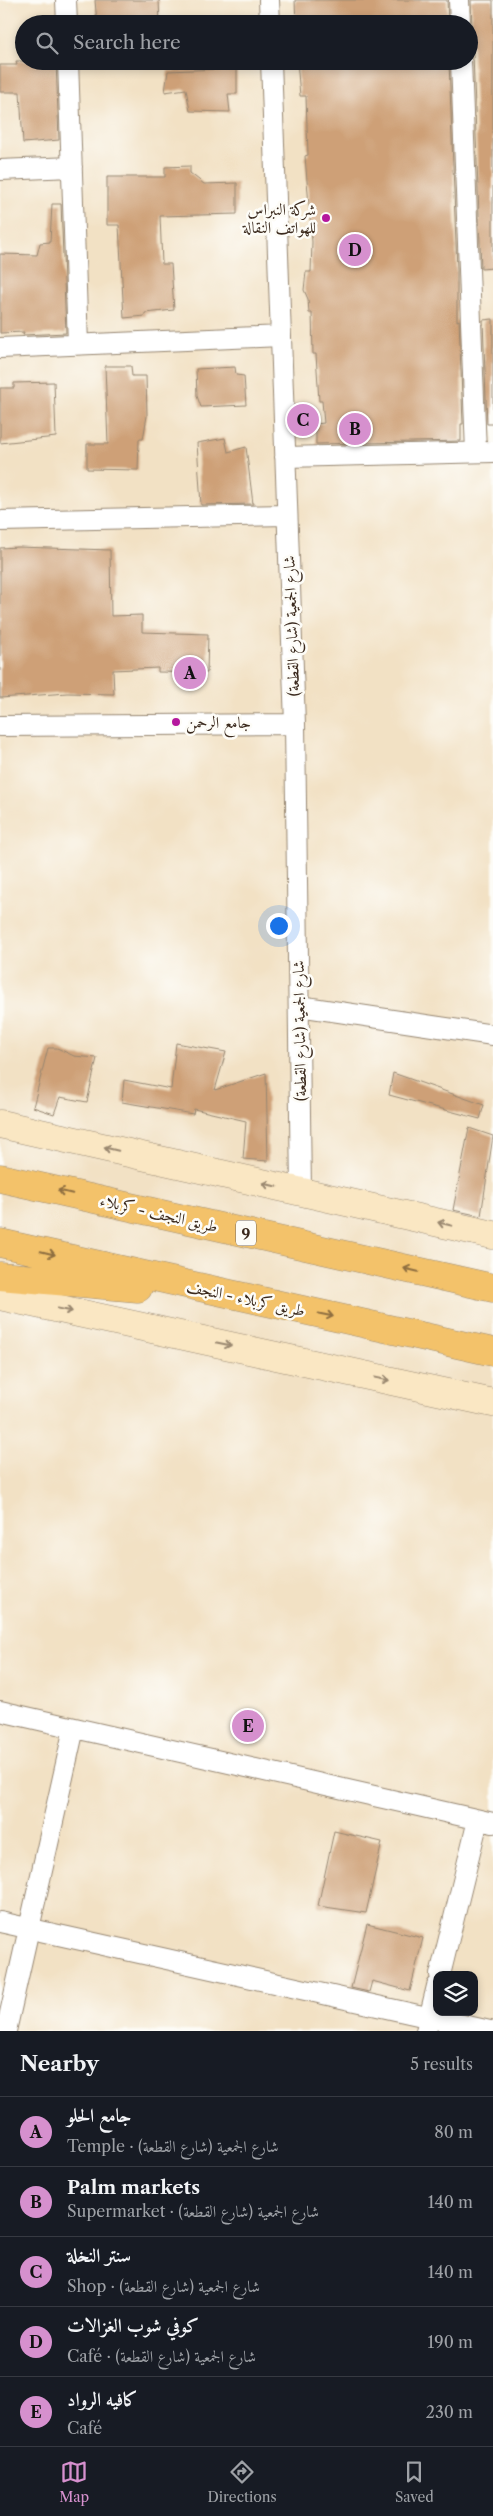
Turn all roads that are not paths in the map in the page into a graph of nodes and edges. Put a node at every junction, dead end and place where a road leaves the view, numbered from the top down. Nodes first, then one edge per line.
1 (66, 0) edge
2 (269, 0) edge
3 (459, 0) edge
4 (67, 15) edge
5 (270, 15) edge
6 (460, 15) edge
7 (68, 70) edge
8 (271, 70) edge
9 (462, 70) edge
10 (72, 167) junction
11 (0, 170) edge
12 (281, 336) junction
13 (78, 344) junction
14 (0, 348) edge
15 (485, 452) edge
16 (285, 457) junction
17 (287, 515) junction
18 (0, 521) edge
19 (295, 724) junction
20 (0, 726) edge
21 (300, 1006) junction
22 (493, 1035) edge
23 (0, 1124) edge
24 (0, 1178) edge
25 (301, 1192) junction
26 (493, 1235) edge
27 (0, 1243) edge
28 (0, 1276) edge
29 (493, 1288) edge
30 (0, 1296) edge
31 (241, 1297) junction
32 (493, 1352) edge
33 (493, 1403) edge
34 (0, 1711) edge
35 (74, 1728) junction
36 (486, 1821) edge
37 (0, 1922) edge
38 (29, 1928) junction
39 (441, 1971) edge
40 (433, 2001) edge
41 (427, 2024) edge
42 (6, 2031) edge
43 (490, 2031) edge

1 - 4 street
2 - 5 street
3 - 6 street
7 - 10 street
8 - 12 street, شارع الجمعية (شارع القطعة)
9 - 15 street
10 - 11 street
10 - 13 street
12 - 13 street
12 - 16 street, شارع الجمعية (شارع القطعة)
13 - 14 street
15 - 16 street
16 - 17 street, شارع الجمعية (شارع القطعة)
17 - 18 street
17 - 19 street, شارع الجمعية (شارع القطعة)
19 - 20 street
19 - 21 street, شارع الجمعية (شارع القطعة)
21 - 22 street
21 - 25 street, شارع الجمعية (شارع القطعة)
25 -> 23 main road
29 -> 24 highway, طريق النجف - کربلاء / 9
26 -> 25 main road
27 -> 31 highway, طريق کربلاء - النجف
28 - 31 highway
30 -> 33 main road
31 -> 32 highway, طريق کربلاء - النجف
34 - 35 street
35 - 36 street
35 - 38 street
36 - 39 street
37 - 38 street
38 - 41 street
38 - 42 street
40 - 41 street
41 - 43 street

